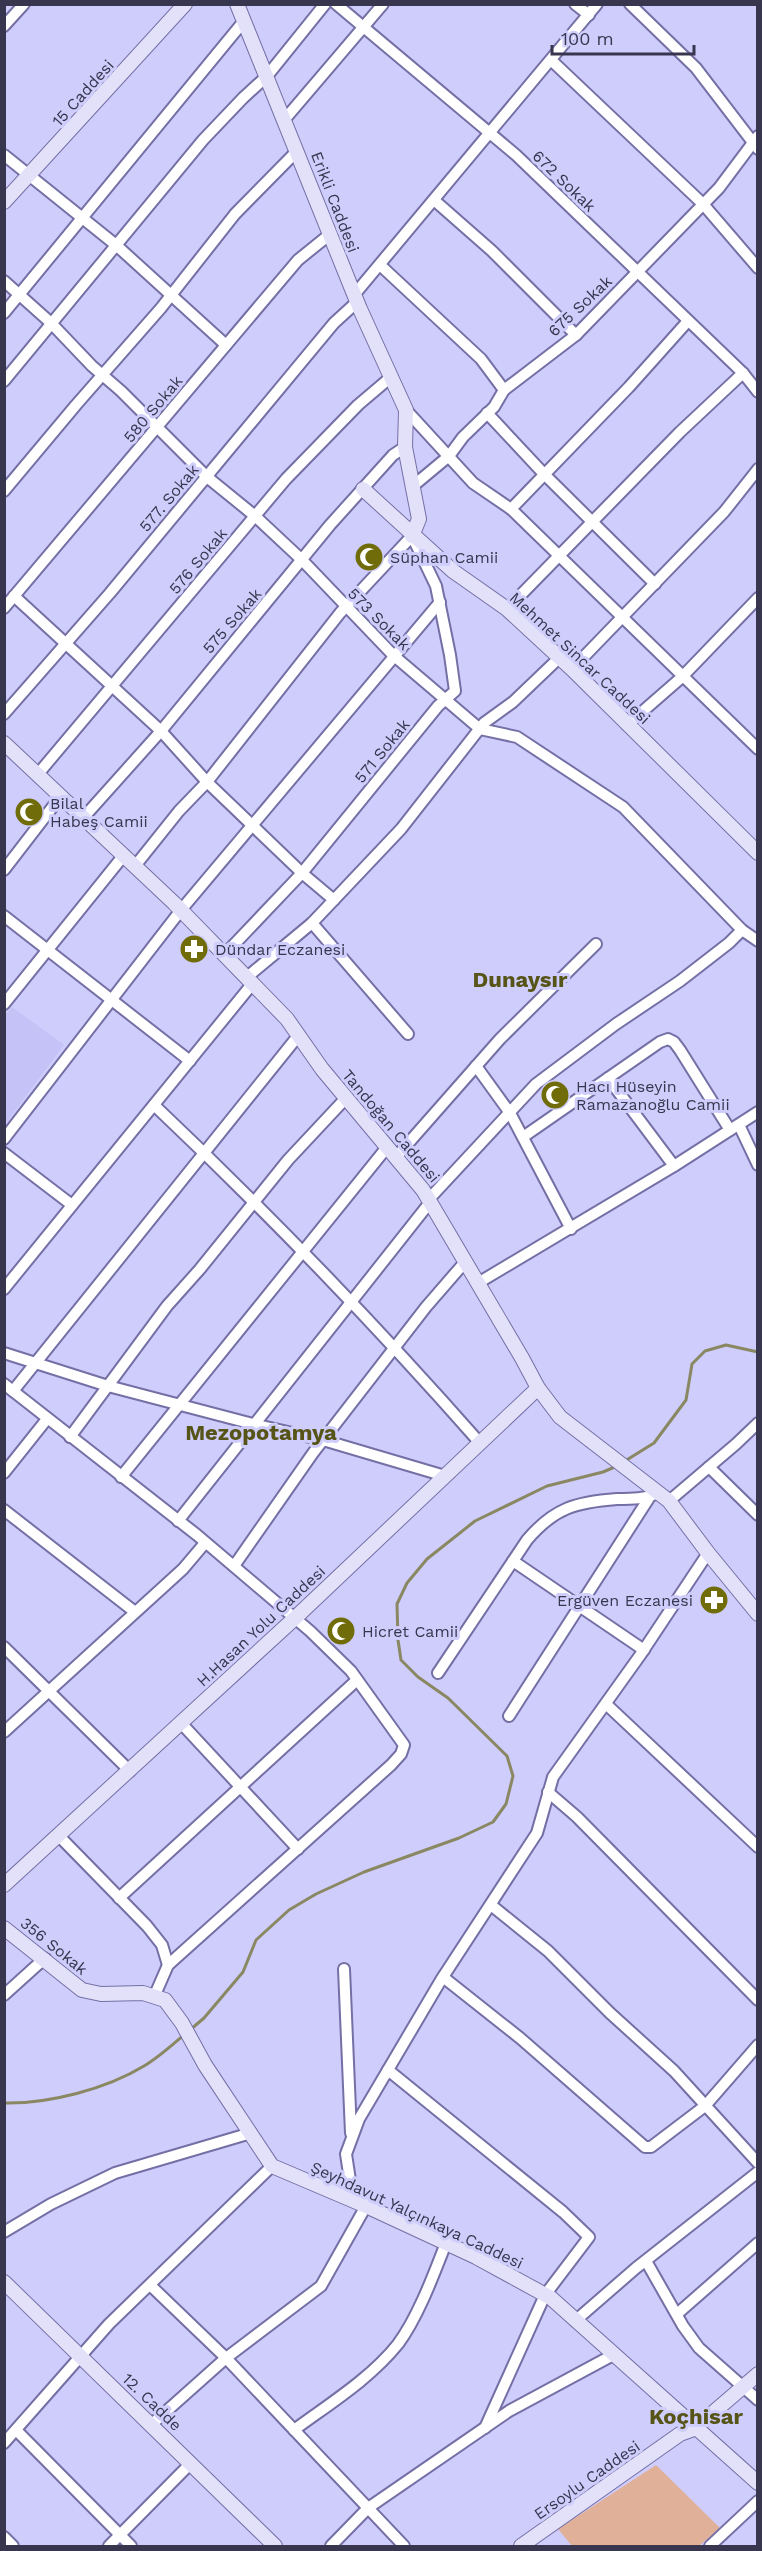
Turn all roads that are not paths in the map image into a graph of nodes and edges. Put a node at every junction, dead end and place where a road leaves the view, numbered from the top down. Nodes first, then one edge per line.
1 (24, 4) edge
2 (185, 4) edge
3 (237, 4) edge
4 (325, 4) edge
5 (336, 4) edge
6 (383, 4) edge
7 (575, 4) edge
8 (597, 4) edge
9 (630, 4) edge
10 (588, 15) junction
11 (244, 21) junction
12 (4, 26) edge
13 (364, 29) junction
14 (551, 60) junction
15 (267, 76) junction
16 (285, 119) junction
17 (490, 134) junction
18 (755, 142) edge
19 (297, 151) junction
20 (4, 154) edge
21 (30, 175) junction
22 (434, 200) junction
23 (4, 202) edge
24 (703, 204) junction
25 (82, 217) junction
26 (329, 235) junction
27 (116, 245) junction
28 (380, 266) junction
29 (758, 268) edge
30 (637, 272) junction
31 (4, 281) edge
32 (20, 294) junction
33 (172, 294) junction
34 (356, 298) junction
35 (4, 313) edge
36 (688, 321) junction
37 (51, 323) junction
38 (576, 335) junction
39 (226, 345) junction
40 (743, 372) junction
41 (102, 375) junction
42 (391, 377) junction
43 (4, 381) edge
44 (504, 390) junction
45 (758, 392) edge
46 (406, 410) junction
47 (487, 413) junction
48 (157, 427) junction
49 (405, 447) junction
50 (449, 456) junction
51 (758, 469) edge
52 (544, 474) junction
53 (207, 477) junction
54 (412, 486) junction
55 (363, 489) junction
56 (4, 491) edge
57 (511, 509) junction
58 (255, 516) junction
59 (594, 521) junction
60 (412, 536) junction
61 (560, 557) junction
62 (302, 561) junction
63 (655, 584) junction
64 (14, 596) junction
65 (758, 598) edge
66 (440, 602) junction
67 (345, 607) junction
68 (4, 608) edge
69 (507, 609) junction
70 (623, 616) junction
71 (65, 643) junction
72 (393, 655) junction
73 (559, 658) junction
74 (572, 669) junction
75 (682, 677) junction
76 (113, 688) junction
77 (446, 700) junction
78 (4, 714) edge
79 (627, 725) junction
80 (480, 729) junction
81 (160, 731) junction
82 (758, 732) edge
83 (4, 743) edge
84 (754, 745) edge
85 (38, 774) junction
86 (207, 782) junction
87 (61, 796) junction
88 (84, 817) junction
89 (252, 824) junction
90 (758, 853) edge
91 (124, 855) junction
92 (135, 866) junction
93 (4, 870) edge
94 (302, 873) junction
95 (334, 900) junction
96 (181, 910) junction
97 (4, 916) edge
98 (312, 923) junction
99 (742, 930) junction
100 (758, 941) edge
101 (596, 944) dead end
102 (48, 949) junction
103 (225, 954) junction
104 (250, 980) junction
105 (112, 999) junction
106 (4, 1004) edge
107 (408, 1034) dead end
108 (298, 1036) junction
109 (190, 1061) junction
110 (476, 1066) junction
111 (608, 1078) junction
112 (346, 1098) junction
113 (154, 1105) junction
114 (758, 1112) edge
115 (510, 1113) junction
116 (735, 1127) junction
117 (523, 1137) junction
118 (4, 1139) edge
119 (393, 1151) junction
120 (204, 1152) junction
121 (4, 1153) edge
122 (758, 1165) edge
123 (674, 1166) junction
124 (430, 1200) junction
125 (253, 1203) junction
126 (72, 1205) junction
127 (571, 1229) junction
128 (301, 1252) junction
129 (465, 1262) junction
130 (478, 1283) junction
131 (4, 1289) edge
132 (350, 1300) junction
133 (395, 1347) junction
134 (4, 1353) edge
135 (36, 1362) junction
136 (108, 1386) junction
137 (9, 1388) edge
138 (538, 1388) junction
139 (178, 1404) junction
140 (47, 1419) junction
141 (758, 1423) edge
142 (253, 1424) junction
143 (70, 1437) junction
144 (323, 1440) junction
145 (480, 1443) junction
146 (708, 1467) junction
147 (4, 1473) edge
148 (445, 1476) junction
149 (121, 1477) junction
150 (659, 1497) junction
151 (4, 1510) edge
152 (758, 1515) edge
153 (178, 1521) junction
154 (205, 1543) junction
155 (708, 1553) junction
156 (513, 1561) junction
157 (234, 1566) junction
158 (580, 1605) junction
159 (135, 1612) junction
160 (758, 1614) edge
161 (295, 1618) junction
162 (4, 1647) edge
163 (644, 1650) junction
164 (438, 1673) dead end
165 (357, 1680) junction
166 (50, 1690) junction
167 (606, 1704) junction
168 (509, 1716) dead end
169 (181, 1723) junction
170 (4, 1732) edge
171 (130, 1771) junction
172 (241, 1786) junction
173 (548, 1792) junction
174 (59, 1836) junction
175 (758, 1847) edge
176 (298, 1849) junction
177 (4, 1885) edge
178 (119, 1898) junction
179 (491, 1905) junction
180 (4, 1928) edge
181 (45, 1958) junction
182 (168, 1965) junction
183 (344, 1969) dead end
184 (443, 1977) junction
185 (4, 1995) edge
186 (154, 1996) junction
187 (758, 2000) edge
188 (758, 2044) edge
189 (388, 2070) junction
190 (705, 2106) junction
191 (251, 2133) junction
192 (352, 2139) junction
193 (758, 2163) edge
194 (272, 2166) junction
195 (758, 2172) edge
196 (353, 2200) junction
197 (366, 2206) junction
198 (4, 2232) edge
199 (446, 2243) junction
200 (758, 2243) edge
201 (646, 2260) junction
202 (4, 2282) edge
203 (150, 2285) junction
204 (545, 2295) junction
205 (677, 2314) junction
206 (575, 2321) junction
207 (613, 2355) junction
208 (81, 2356) junction
209 (226, 2358) junction
210 (758, 2374) edge
211 (742, 2387) junction
212 (758, 2400) edge
213 (152, 2424) junction
214 (484, 2428) junction
215 (694, 2429) junction
216 (16, 2430) junction
217 (294, 2430) junction
218 (4, 2443) edge
219 (191, 2463) junction
220 (758, 2484) edge
221 (758, 2501) edge
222 (368, 2508) junction
223 (120, 2536) junction
224 (4, 2538) edge
225 (13, 2547) edge
226 (109, 2547) edge
227 (131, 2547) edge
228 (275, 2547) edge
229 (331, 2547) edge
230 (404, 2547) edge
231 (521, 2547) edge
232 (710, 2547) edge

1 - 12 street
2 - 21 street, 15 Caddesi
3 - 11 street, Erikli Caddesi
4 - 15 street
5 - 13 street, 672 Sokak
6 - 13 street
7 - 10 street
8 - 10 street, 577. Sokak
9 - 18 street
10 - 14 street, 577. Sokak
11 - 15 street, Erikli Caddesi
11 - 25 street
13 - 16 street
13 - 17 street, 672 Sokak
14 - 17 street, 577. Sokak
14 - 24 street
15 - 16 street, Erikli Caddesi
15 - 27 street
16 - 19 street, Erikli Caddesi
17 - 22 street, 577. Sokak
17 - 30 street, 672 Sokak
18 - 24 street, 675 Sokak
19 - 26 street, Erikli Caddesi
19 - 33 street
20 - 21 street
21 - 23 street, 15 Caddesi
21 - 25 street
22 - 28 street, 577. Sokak
22 - 38 street
24 - 29 street
24 - 30 street, 675 Sokak
25 - 27 street
25 - 32 street
26 - 34 street, Erikli Caddesi
26 - 39 street, 580 Sokak
27 - 33 street
27 - 37 street
28 - 34 street, 577. Sokak
28 - 44 street
30 - 36 street, 672 Sokak
30 - 38 street, 675 Sokak
31 - 32 street, 573 Sokak
32 - 35 street
32 - 37 street, 573 Sokak
33 - 39 street
33 - 41 street
34 - 42 street, Erikli Caddesi
34 - 53 street, 577. Sokak
36 - 40 street, 672 Sokak
36 - 52 street
37 - 41 street, 573 Sokak
37 - 43 street
38 - 44 street, 675 Sokak
39 - 48 street, 580 Sokak
40 - 45 street, 672 Sokak
40 - 59 street
41 - 48 street, 573 Sokak
41 - 56 street
42 - 46 street, Erikli Caddesi
42 - 58 street, 576 Sokak
44 - 47 street, 675 Sokak
46 - 49 street
46 - 50 street
47 - 50 street, 675 Sokak
47 - 52 street
48 - 53 street, 573 Sokak
48 - 64 street, 580 Sokak
49 - 54 street
49 - 55 street, 575 Sokak
50 - 54 street, 675 Sokak
50 - 57 street
51 - 63 street
52 - 57 street
52 - 59 street
53 - 58 street, 573 Sokak
53 - 71 street, 577. Sokak
54 - 60 street
55 - 60 street, Mehmet Sincar Caddesi
55 - 62 street, 575 Sokak
57 - 61 street
58 - 62 street, 573 Sokak
58 - 76 street, 576 Sokak
59 - 61 street
59 - 63 street
60 - 66 street, 571 Sokak
60 - 67 street
60 - 69 street, Mehmet Sincar Caddesi
61 - 69 street
61 - 70 street
62 - 67 street, 573 Sokak
62 - 81 street, 575 Sokak
63 - 70 street
64 - 68 street, 580 Sokak
64 - 71 street
65 - 75 street
66 - 72 street
66 - 77 street, 571 Sokak
67 - 72 street, 573 Sokak
67 - 86 street
69 - 73 street, Mehmet Sincar Caddesi
70 - 74 street
70 - 75 street
71 - 76 street
71 - 78 street, 577. Sokak
72 - 77 street, 573 Sokak
72 - 89 street
73 - 74 street, Mehmet Sincar Caddesi
73 - 80 street
74 - 79 street, Mehmet Sincar Caddesi
75 - 79 street
75 - 84 street
76 - 81 street
76 - 85 street, 576 Sokak
77 - 80 street, 573 Sokak
77 - 94 street, 571 Sokak
79 - 90 street, Mehmet Sincar Caddesi
80 - 95 street
80 - 99 street, 573 Sokak
81 - 86 street
81 - 88 street, 575 Sokak
82 - 84 street
83 - 85 street, Tandoğan Caddesi
85 - 87 street, Tandoğan Caddesi
86 - 89 street
86 - 92 street
87 - 88 street, Tandoğan Caddesi
87 - 93 street
88 - 91 street, Tandoğan Caddesi
89 - 94 street
89 - 96 street
91 - 92 street, Tandoğan Caddesi
91 - 102 street
92 - 96 street, Tandoğan Caddesi
94 - 95 street
94 - 103 street, 571 Sokak
95 - 98 street
96 - 103 street, Tandoğan Caddesi
96 - 105 street
97 - 102 street
98 - 104 street
98 - 107 street
99 - 100 street, 573 Sokak
99 - 115 street
101 - 110 street
102 - 105 street
102 - 106 street
103 - 104 street, Tandoğan Caddesi
104 - 108 street, Tandoğan Caddesi
104 - 109 street
105 - 109 street
105 - 118 street
108 - 112 street, Tandoğan Caddesi
108 - 120 street
109 - 113 street
110 - 115 street
110 - 119 street
111 - 116 street
111 - 117 street
111 - 123 street
112 - 119 street, Tandoğan Caddesi
112 - 125 street
113 - 120 street
113 - 126 street
114 - 116 street
115 - 117 street
115 - 124 street
116 - 122 street
116 - 123 street
117 - 127 street
119 - 124 street, Tandoğan Caddesi
119 - 128 street
120 - 125 street
120 - 135 street
121 - 126 street
123 - 127 street
124 - 129 street, Tandoğan Caddesi
124 - 132 street
125 - 128 street
125 - 136 street
126 - 131 street
127 - 130 street
128 - 132 street
128 - 139 street
129 - 130 street, Tandoğan Caddesi
129 - 133 street
130 - 138 street, Tandoğan Caddesi
132 - 133 street
132 - 142 street
133 - 144 street
133 - 145 street
134 - 135 street
135 - 136 street
135 - 137 street
136 - 139 street
136 - 143 street
137 - 140 street
138 - 145 street, H.Hasan Yolu Caddesi
138 - 150 street, Tandoğan Caddesi
139 - 142 street
139 - 149 street
140 - 143 street
140 - 147 street
141 - 146 street
142 - 144 street
142 - 153 street
143 - 149 street
144 - 148 street
144 - 157 street
145 - 148 street, H.Hasan Yolu Caddesi
146 - 150 street
146 - 152 street
148 - 161 street, H.Hasan Yolu Caddesi
149 - 153 street
150 - 155 street, Tandoğan Caddesi
150 - 156 street
150 - 158 street
151 - 159 street
153 - 154 street
154 - 157 street
154 - 159 street
155 - 160 street, Tandoğan Caddesi
155 - 163 street
156 - 158 street
156 - 164 street
157 - 161 street
158 - 163 street
158 - 168 street
159 - 166 street
161 - 165 street
161 - 169 street, H.Hasan Yolu Caddesi
162 - 166 street
163 - 167 street
165 - 172 street
165 - 176 street
166 - 170 street
166 - 171 street
167 - 173 street
167 - 175 street
169 - 171 street, H.Hasan Yolu Caddesi
169 - 172 street
171 - 174 street, H.Hasan Yolu Caddesi
172 - 176 street
172 - 178 street
173 - 179 street
173 - 187 street
174 - 177 street, H.Hasan Yolu Caddesi
174 - 178 street
176 - 182 street
178 - 182 street
179 - 184 street
179 - 190 street
180 - 181 street, 356 Sokak
181 - 185 street
181 - 186 street, 356 Sokak
182 - 186 street
183 - 192 street
184 - 189 street
184 - 190 street
186 - 191 street
188 - 190 street
189 - 192 street
189 - 204 street
190 - 193 street
191 - 194 street
191 - 198 street
192 - 196 street
194 - 196 street, Şeyhdavut Yalçınkaya Caddesi
194 - 203 street
195 - 201 street
196 - 197 street, Şeyhdavut Yalçınkaya Caddesi
197 - 199 street, Şeyhdavut Yalçınkaya Caddesi
197 - 209 street
199 - 204 street, Şeyhdavut Yalçınkaya Caddesi
199 - 217 street
200 - 205 street
201 - 205 street
201 - 206 street
202 - 208 street, 12. Cadde
203 - 208 street
203 - 209 street
204 - 206 street, Şeyhdavut Yalçınkaya Caddesi
204 - 214 street
205 - 211 street
206 - 207 street, Şeyhdavut Yalçınkaya Caddesi
207 - 214 street
207 - 215 street, Şeyhdavut Yalçınkaya Caddesi
208 - 213 street, 12. Cadde
208 - 216 street
209 - 213 street
209 - 217 street
210 - 211 street, Ersoylu Caddesi
211 - 212 street
211 - 215 street, Ersoylu Caddesi
213 - 219 street, 12. Cadde
214 - 222 street
215 - 220 street, Şeyhdavut Yalçınkaya Caddesi
215 - 231 street, Ersoylu Caddesi
216 - 218 street
216 - 223 street
217 - 222 street
219 - 223 street
219 - 228 street, 12. Cadde
221 - 232 street
222 - 229 street
222 - 230 street
223 - 226 street
223 - 227 street
224 - 225 street

